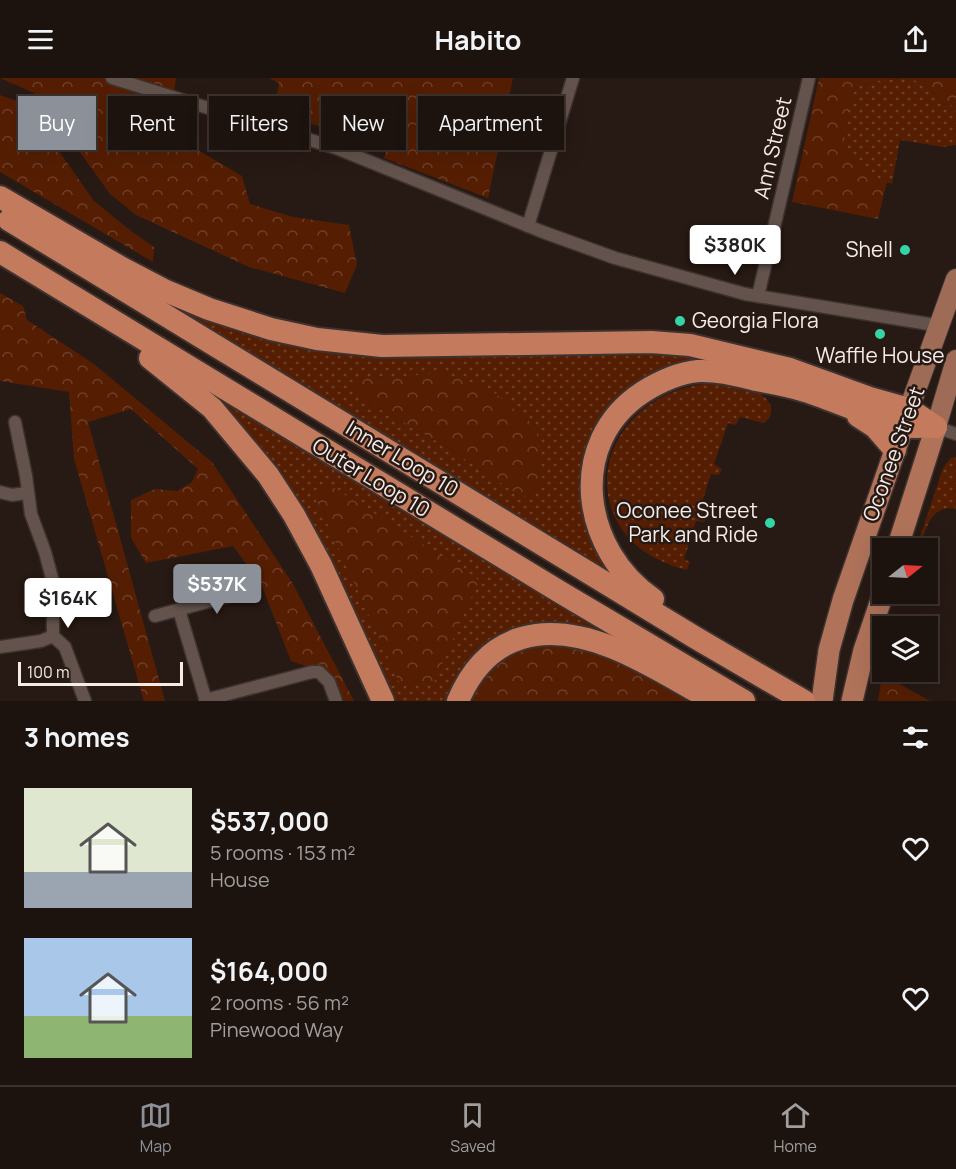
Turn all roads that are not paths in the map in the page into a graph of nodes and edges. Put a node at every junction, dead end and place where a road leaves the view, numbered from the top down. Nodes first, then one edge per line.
1 (112, 78) edge
2 (573, 78) edge
3 (809, 78) edge
4 (0, 197) edge
5 (0, 214) edge
6 (528, 226) junction
7 (0, 252) edge
8 (956, 279) edge
9 (758, 296) junction
10 (93, 309) junction
11 (940, 326) junction
12 (956, 360) edge
13 (844, 406) junction
14 (907, 418) junction
15 (15, 422) dead end
16 (946, 430) edge
17 (895, 450) junction
18 (0, 492) edge
19 (27, 493) junction
20 (902, 538) edge
21 (247, 591) dead end
22 (880, 604) edge
23 (179, 610) junction
24 (154, 616) dead end
25 (53, 636) junction
26 (696, 638) junction
27 (0, 647) edge
28 (799, 698) edge
29 (205, 700) edge
30 (85, 701) edge
31 (336, 701) edge
32 (383, 701) edge
33 (458, 701) edge
34 (714, 701) edge
35 (744, 701) edge
36 (822, 701) edge
37 (852, 701) edge

1 - 6 street
2 - 6 street
3 - 9 street, Ann Street
4 - 14 highway
5 - 26 highway, Inner Loop 10
6 - 9 street
7 - 10 highway, Outer Loop 10
8 - 11 main road, Oconee Street
9 - 11 street
10 - 32 highway
10 - 35 highway, Outer Loop 10
11 - 14 main road, Oconee Street
12 - 16 main road, Oconee Street
13 - 14 highway
13 - 17 highway
13 - 26 highway
14 - 16 highway
14 - 17 highway, Oconee Street
15 - 19 street
16 - 20 highway, Oconee Street
17 - 36 highway, Oconee Street
18 - 19 street
19 - 25 street
21 - 23 street
22 - 37 highway
23 - 24 street
23 - 29 street
25 - 27 street
25 - 30 street
26 - 28 highway, Inner Loop 10
29 - 31 street
33 - 34 highway

